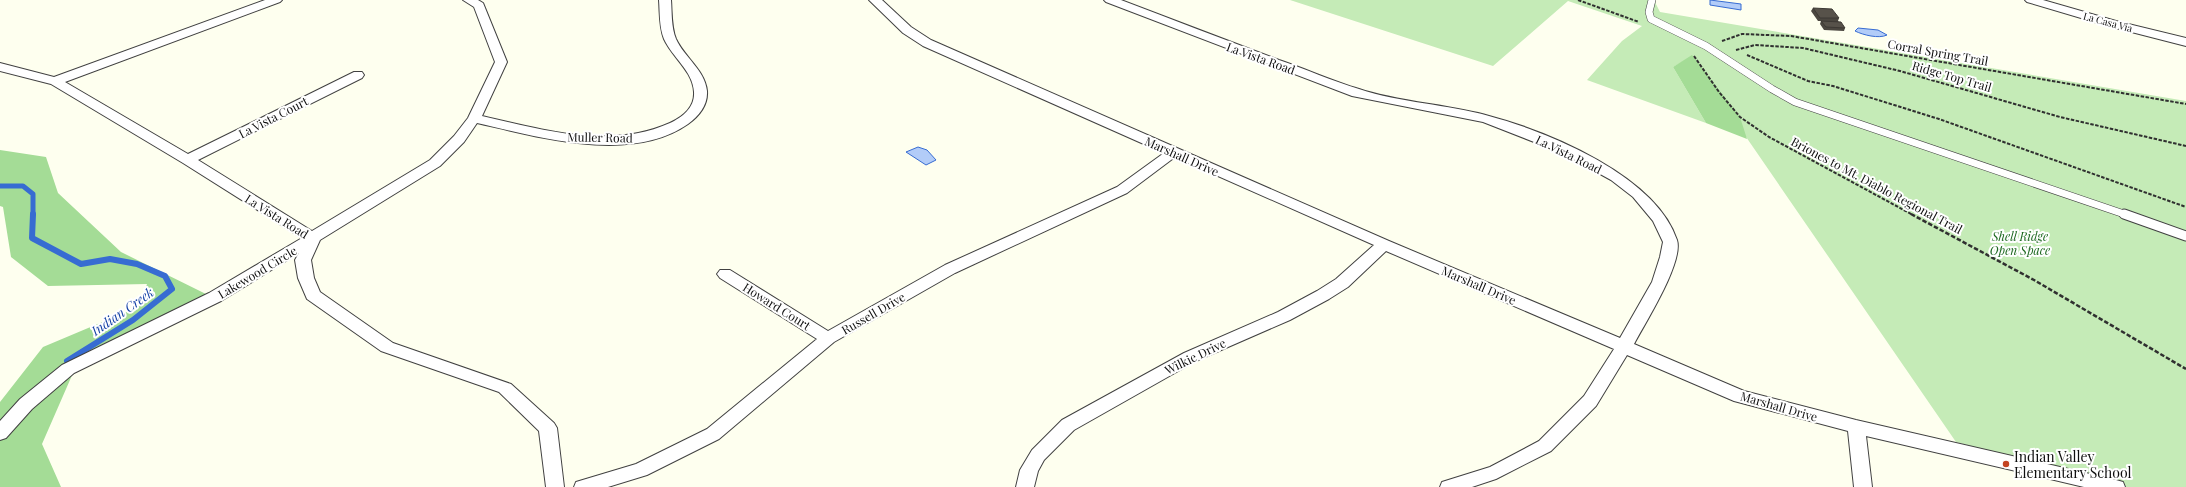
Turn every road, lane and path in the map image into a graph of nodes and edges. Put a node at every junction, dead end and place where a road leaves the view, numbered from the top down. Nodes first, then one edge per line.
1 (276, 0) edge
2 (469, 0) edge
3 (665, 0) edge
4 (876, 0) edge
5 (1110, 0) edge
6 (1578, 0) edge
7 (1652, 0) edge
8 (2031, 0) edge
9 (1642, 23) dead end
10 (2186, 42) edge
11 (1708, 45) junction
12 (1735, 50) junction
13 (1693, 55) joint
14 (0, 67) edge
15 (358, 74) dead end
16 (55, 81) junction
17 (2186, 104) edge
18 (474, 118) junction
19 (2186, 146) edge
20 (1174, 152) junction
21 (188, 160) junction
22 (2186, 207) edge
23 (2186, 236) edge
24 (313, 238) junction
25 (1384, 244) junction
26 (725, 274) dead end
27 (828, 338) junction
28 (1623, 348) junction
29 (2186, 369) edge
30 (1856, 427) junction
31 (0, 433) edge
32 (556, 487) edge
33 (583, 487) edge
34 (1025, 487) edge
35 (1449, 487) edge
36 (1863, 487) edge
37 (2116, 487) edge

1 - 16 street
2 - 18 street, Lakewood Circle
3 - 18 street, Muller Road
4 - 20 street, Marshall Drive
5 - 28 street, La Vista Road
6 - 9 path
7 - 11 lane
8 - 10 street, La Casa Via
11 - 12 path, Ridge Top Trail
11 - 13 path, Corral Spring Trail
11 - 17 path, Corral Spring Trail
11 - 23 lane
12 - 19 path, Ridge Top Trail
12 - 22 path
13 - 29 path, Briones to Mt. Diablo Regional Trail
14 - 16 street, La Vista Road
15 - 21 street, La Vista Court
16 - 21 street, La Vista Road
18 - 24 street, Lakewood Circle
20 - 25 street, Marshall Drive
20 - 27 street, Russell Drive
21 - 24 street, La Vista Road
24 - 31 street, Lakewood Circle
24 - 32 street, La Vista Road
25 - 28 street, Marshall Drive
25 - 34 street, Wilkie Drive
26 - 27 street, Howard Court
27 - 33 street, Russell Drive
28 - 30 street, Marshall Drive
28 - 35 street, La Vista Road
30 - 36 street
30 - 37 street, Marshall Drive

